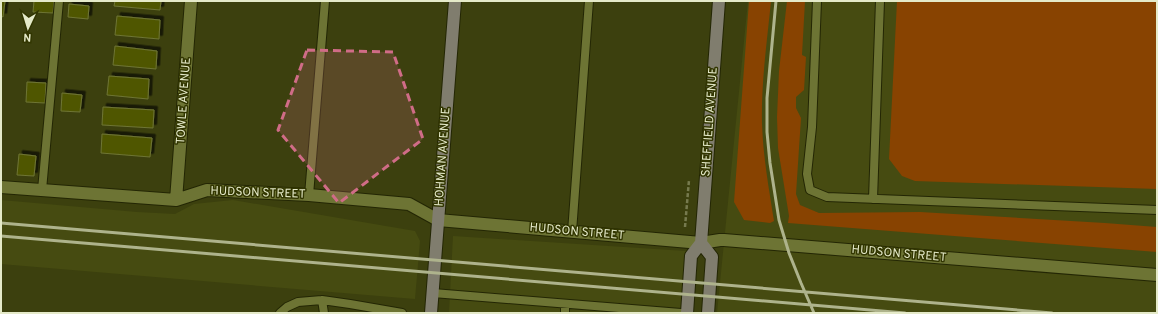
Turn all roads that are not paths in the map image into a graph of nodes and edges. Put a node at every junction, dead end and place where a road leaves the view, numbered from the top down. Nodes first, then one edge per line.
1 (59, 1) edge
2 (191, 1) edge
3 (325, 1) edge
4 (455, 1) edge
5 (589, 1) edge
6 (719, 1) edge
7 (817, 1) edge
8 (880, 1) edge
9 (1, 187) edge
10 (42, 190) junction
11 (309, 195) junction
12 (873, 199) junction
13 (176, 200) junction
14 (1157, 210) edge
15 (438, 220) junction
16 (572, 232) junction
17 (701, 243) junction
18 (1157, 275) edge
19 (433, 293) junction
20 (322, 300) junction
21 (565, 304) junction
22 (280, 313) edge
23 (324, 313) edge
24 (402, 313) edge
25 (431, 313) edge
26 (565, 313) edge
27 (681, 313) edge
28 (687, 313) edge
29 (708, 313) edge

1 - 10 lane
2 - 13 street, TOWLE AVENUE
3 - 11 lane
4 - 15 main road, HOHMAN AVENUE
5 - 16 lane
6 - 17 main road, SHEFFIELD AVENUE
7 - 12 lane
8 - 12 lane
9 - 10 street, HUDSON STREET
10 - 13 street, HUDSON STREET
11 - 13 street, HUDSON STREET
11 - 15 street, HUDSON STREET
12 - 14 lane
15 - 16 street, HUDSON STREET
15 - 19 main road, HOHMAN AVENUE
16 - 17 street, HUDSON STREET
17 - 18 street, HUDSON STREET
17 - 28 main road
17 - 29 main road
19 - 21 lane
19 - 25 main road, HOHMAN AVENUE
20 - 22 lane
20 - 23 lane
20 - 24 lane
21 - 26 lane
21 - 27 lane

